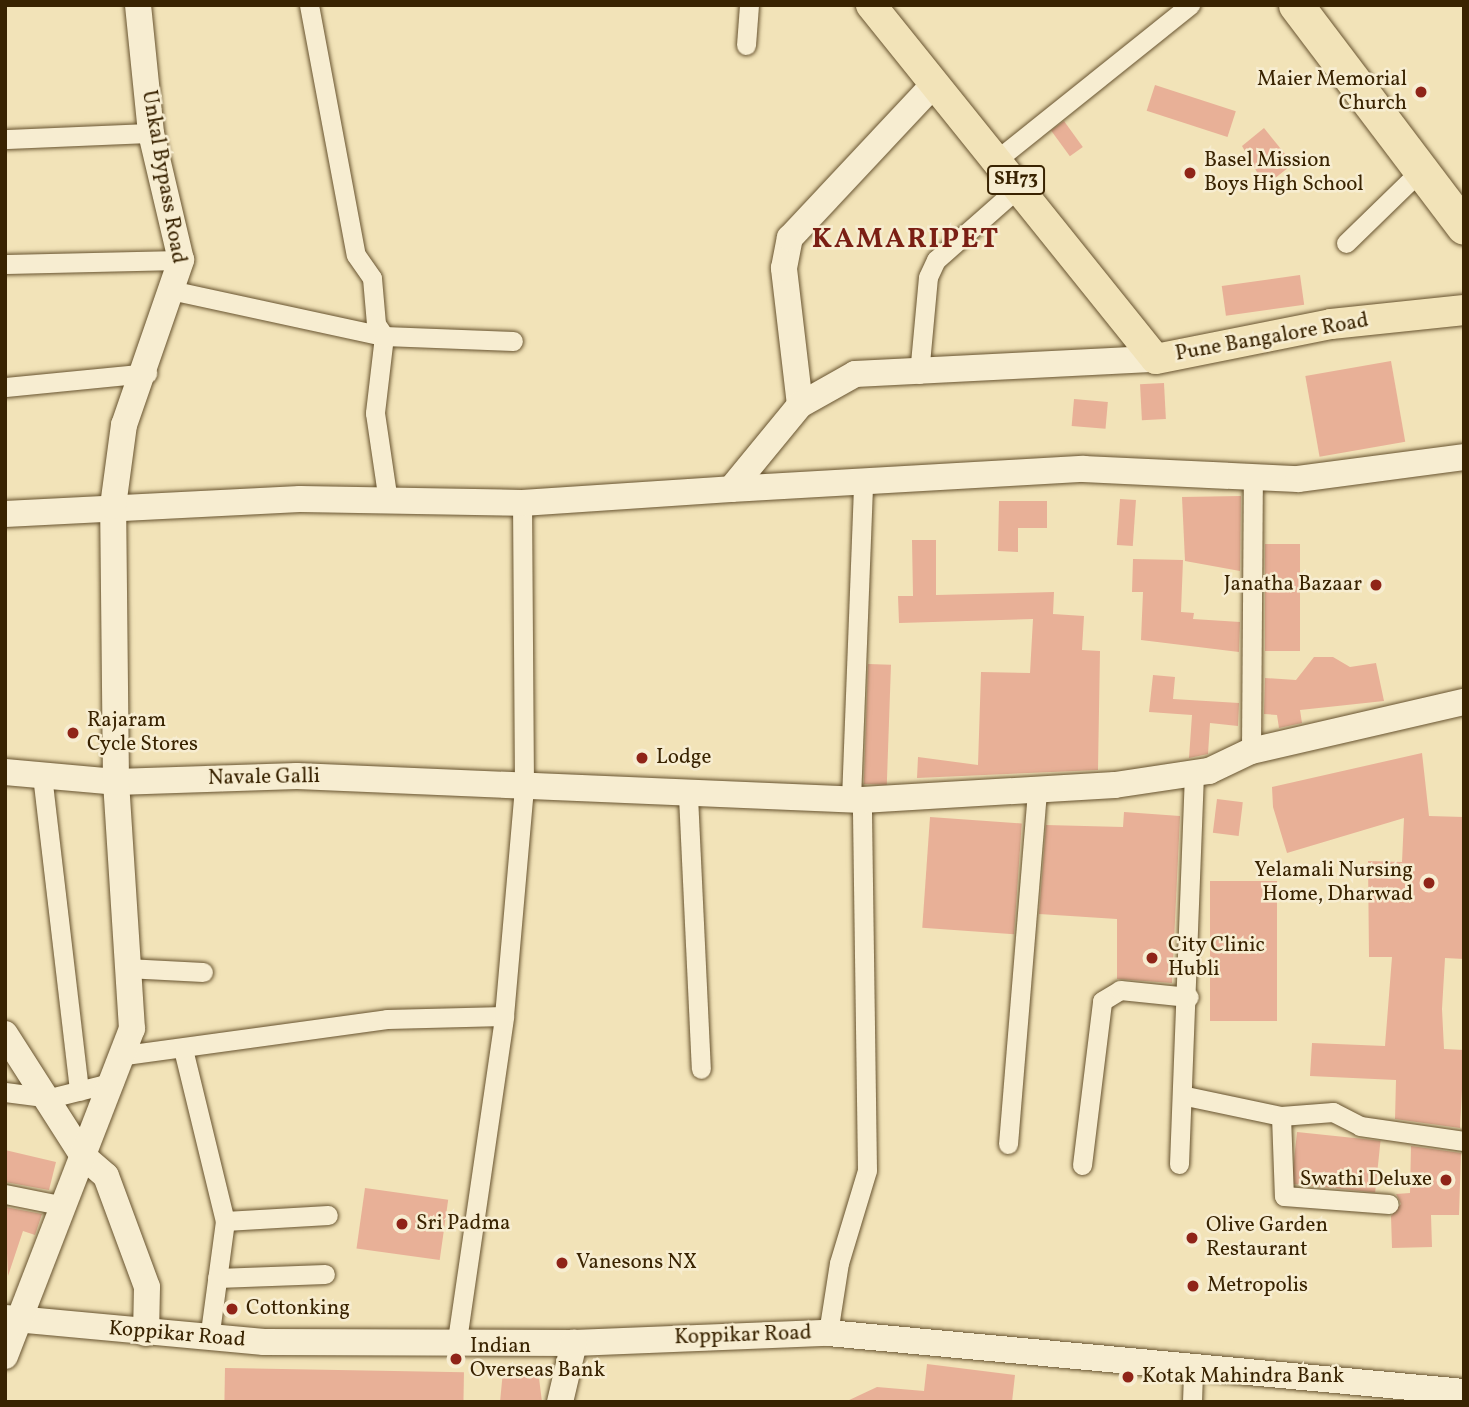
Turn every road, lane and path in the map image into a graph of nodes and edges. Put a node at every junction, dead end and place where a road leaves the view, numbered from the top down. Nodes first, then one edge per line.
1 (138, 5) edge
2 (309, 5) edge
3 (749, 5) edge
4 (871, 5) edge
5 (1190, 5) edge
6 (1296, 5) edge
7 (746, 45) dead end
8 (932, 86) junction
9 (151, 133) junction
10 (5, 139) edge
11 (999, 158) junction
12 (1418, 173) junction
13 (1020, 186) junction
14 (1464, 227) edge
15 (1346, 243) dead end
16 (181, 260) junction
17 (5, 264) edge
18 (175, 291) junction
19 (1464, 310) edge
20 (384, 336) junction
21 (513, 341) dead end
22 (1157, 359) junction
23 (147, 373) junction
24 (919, 374) junction
25 (5, 387) edge
26 (800, 405) junction
27 (1464, 457) edge
28 (1253, 478) junction
29 (863, 482) junction
30 (731, 489) junction
31 (388, 501) junction
32 (522, 503) junction
33 (113, 506) junction
34 (5, 514) edge
35 (1464, 702) edge
36 (1251, 751) junction
37 (5, 772) edge
38 (1194, 774) junction
39 (42, 775) junction
40 (116, 782) junction
41 (524, 786) junction
42 (1037, 790) junction
43 (688, 796) junction
44 (857, 800) junction
45 (126, 968) junction
46 (203, 972) dead end
47 (1189, 997) junction
48 (504, 1016) junction
49 (5, 1034) edge
50 (183, 1049) junction
51 (125, 1055) junction
52 (701, 1069) dead end
53 (114, 1082) junction
54 (79, 1091) junction
55 (5, 1092) edge
56 (1186, 1096) junction
57 (50, 1098) junction
58 (1281, 1116) junction
59 (1464, 1141) edge
60 (1008, 1144) dead end
61 (83, 1156) junction
62 (1179, 1164) dead end
63 (1082, 1165) dead end
64 (5, 1194) edge
65 (1389, 1204) dead end
66 (65, 1206) junction
67 (328, 1215) dead end
68 (225, 1221) junction
69 (325, 1274) dead end
70 (217, 1278) junction
71 (13, 1320) edge
72 (146, 1333) junction
73 (828, 1333) junction
74 (209, 1339) junction
75 (457, 1340) junction
76 (574, 1343) junction
77 (5, 1356) edge
78 (1193, 1371) junction
79 (1464, 1392) edge
80 (560, 1402) edge
81 (1192, 1402) edge

1 - 9 street, Unkal Bypass Road
2 - 20 street
3 - 7 street
4 - 8 main road, Pune Bangalore Road / SH73
5 - 11 street
6 - 12 highway
8 - 11 main road, Pune Bangalore Road / SH73
8 - 26 street
9 - 10 street
9 - 16 street, Unkal Bypass Road
11 - 13 main road, Pune Bangalore Road / SH73
12 - 14 highway
12 - 15 street
13 - 22 main road, Pune Bangalore Road / SH73
13 - 24 street
16 - 17 street
16 - 18 street, Unkal Bypass Road
18 - 20 street
18 - 23 street, Unkal Bypass Road
19 - 22 main road, Pune Bangalore Road
20 - 21 street
20 - 31 street
22 - 24 street
23 - 25 street
23 - 33 street, Unkal Bypass Road
24 - 26 street
26 - 30 street
27 - 28 street
28 - 29 street
28 - 36 street
29 - 30 street
29 - 44 street
30 - 32 street
31 - 32 street
31 - 33 street
32 - 41 street
33 - 34 street
33 - 40 street, Unkal Bypass Road
35 - 36 street, Navale Galli
36 - 38 street, Navale Galli
37 - 39 street, Navale Galli
38 - 42 street, Navale Galli
38 - 47 street
39 - 40 street, Navale Galli
39 - 54 street
40 - 41 street, Navale Galli
40 - 45 street, Unkal Bypass Road
41 - 43 street, Navale Galli
41 - 48 street
42 - 44 street, Navale Galli
42 - 60 street
43 - 44 street, Navale Galli
43 - 52 street
44 - 73 street
45 - 46 street
45 - 51 street, Unkal Bypass Road
47 - 56 street
47 - 63 street
48 - 50 street
48 - 75 street
49 - 57 street
50 - 51 street
50 - 68 street
51 - 53 street, Unkal Bypass Road
53 - 54 street
53 - 61 street, Unkal Bypass Road
54 - 57 street
55 - 57 street
56 - 58 street
56 - 62 street
57 - 61 street
58 - 59 street
58 - 65 street
61 - 66 street, Unkal Bypass Road
61 - 72 street
64 - 66 street
66 - 71 street, Unkal Bypass Road
67 - 68 street
68 - 70 street
69 - 70 street
70 - 74 street
71 - 72 street, Koppikar Road
71 - 77 street, Unkal Bypass Road
72 - 74 street, Koppikar Road
73 - 76 street, Koppikar Road
73 - 78 street, Koppikar Road
74 - 75 street, Koppikar Road
75 - 76 street, Koppikar Road
76 - 80 street
78 - 79 street, Koppikar Road
78 - 81 street

